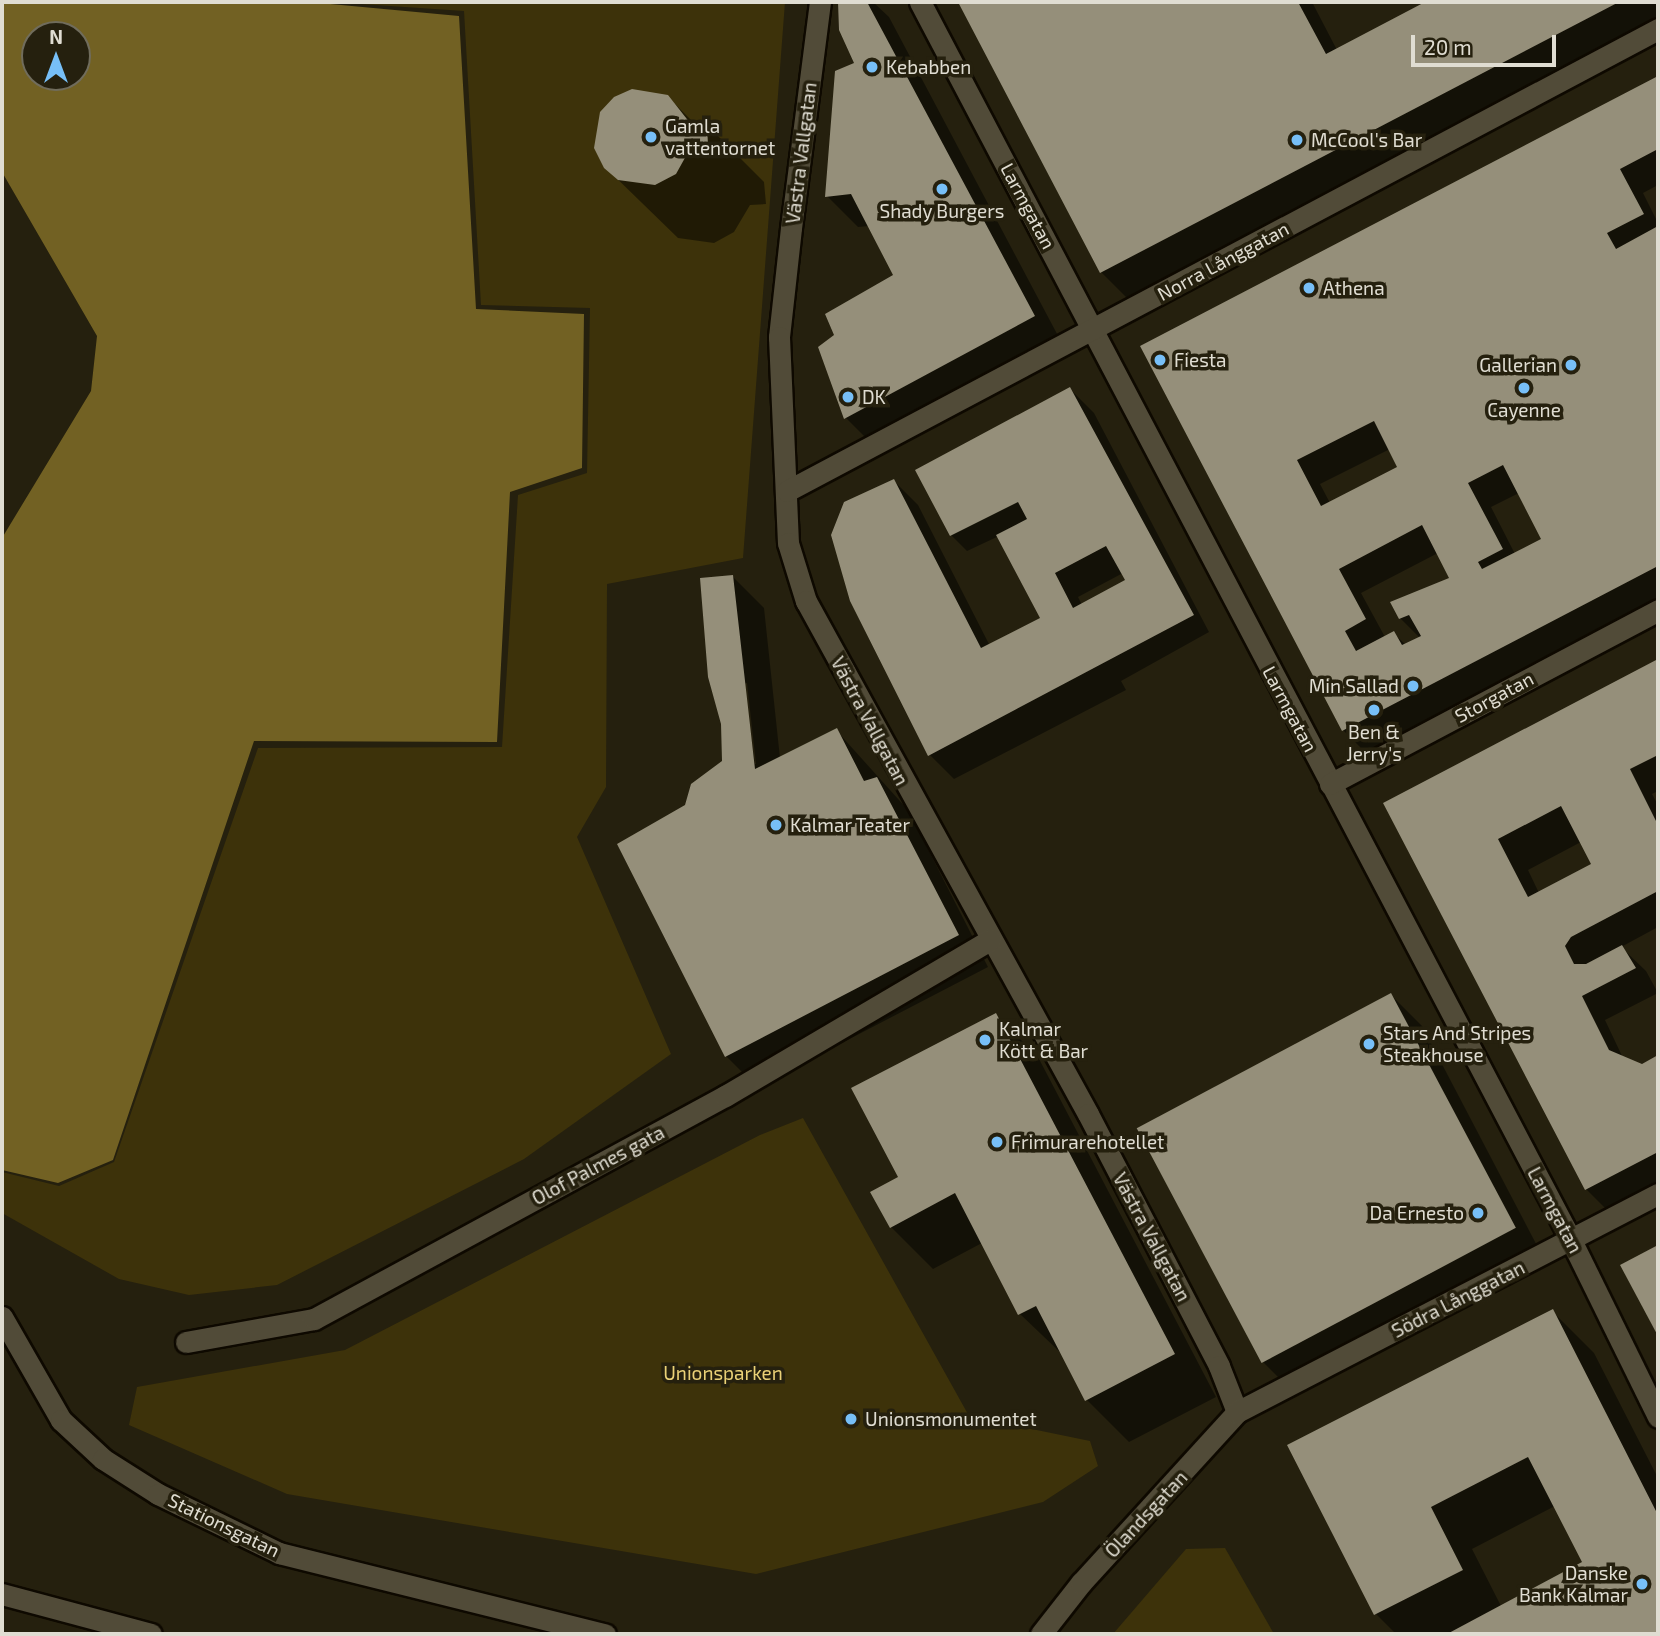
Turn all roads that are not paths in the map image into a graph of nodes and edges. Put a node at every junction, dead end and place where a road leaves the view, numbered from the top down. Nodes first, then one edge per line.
1 (820, 2) edge
2 (920, 2) edge
3 (1658, 29) edge
4 (1093, 330) junction
5 (788, 491) junction
6 (1658, 610) edge
7 (1330, 784) junction
8 (990, 940) junction
9 (1658, 1194) edge
10 (1571, 1240) junction
11 (2, 1317) edge
12 (186, 1342) dead end
13 (1257, 1403) joint
14 (1237, 1412) junction
15 (1658, 1417) edge
16 (2, 1594) edge
17 (594, 1633) edge
18 (151, 1634) edge
19 (1041, 1634) edge

1 - 5 street, Västra Vallgatan
2 - 4 street, Larmgatan
3 - 4 street, Norra Långgatan
4 - 5 street, Norra Långgatan
4 - 7 street, Larmgatan
5 - 8 street, Västra Vallgatan
6 - 7 street, Storgatan
7 - 10 street, Larmgatan
8 - 12 street, Olof Palmes gata
8 - 14 street, Västra Vallgatan
9 - 10 street, Södra Långgatan
10 - 13 street, Södra Långgatan
10 - 15 street, Larmgatan
11 - 17 street, Stationsgatan
13 - 14 street, Ölandsgatan
14 - 19 street, Ölandsgatan
16 - 18 street

